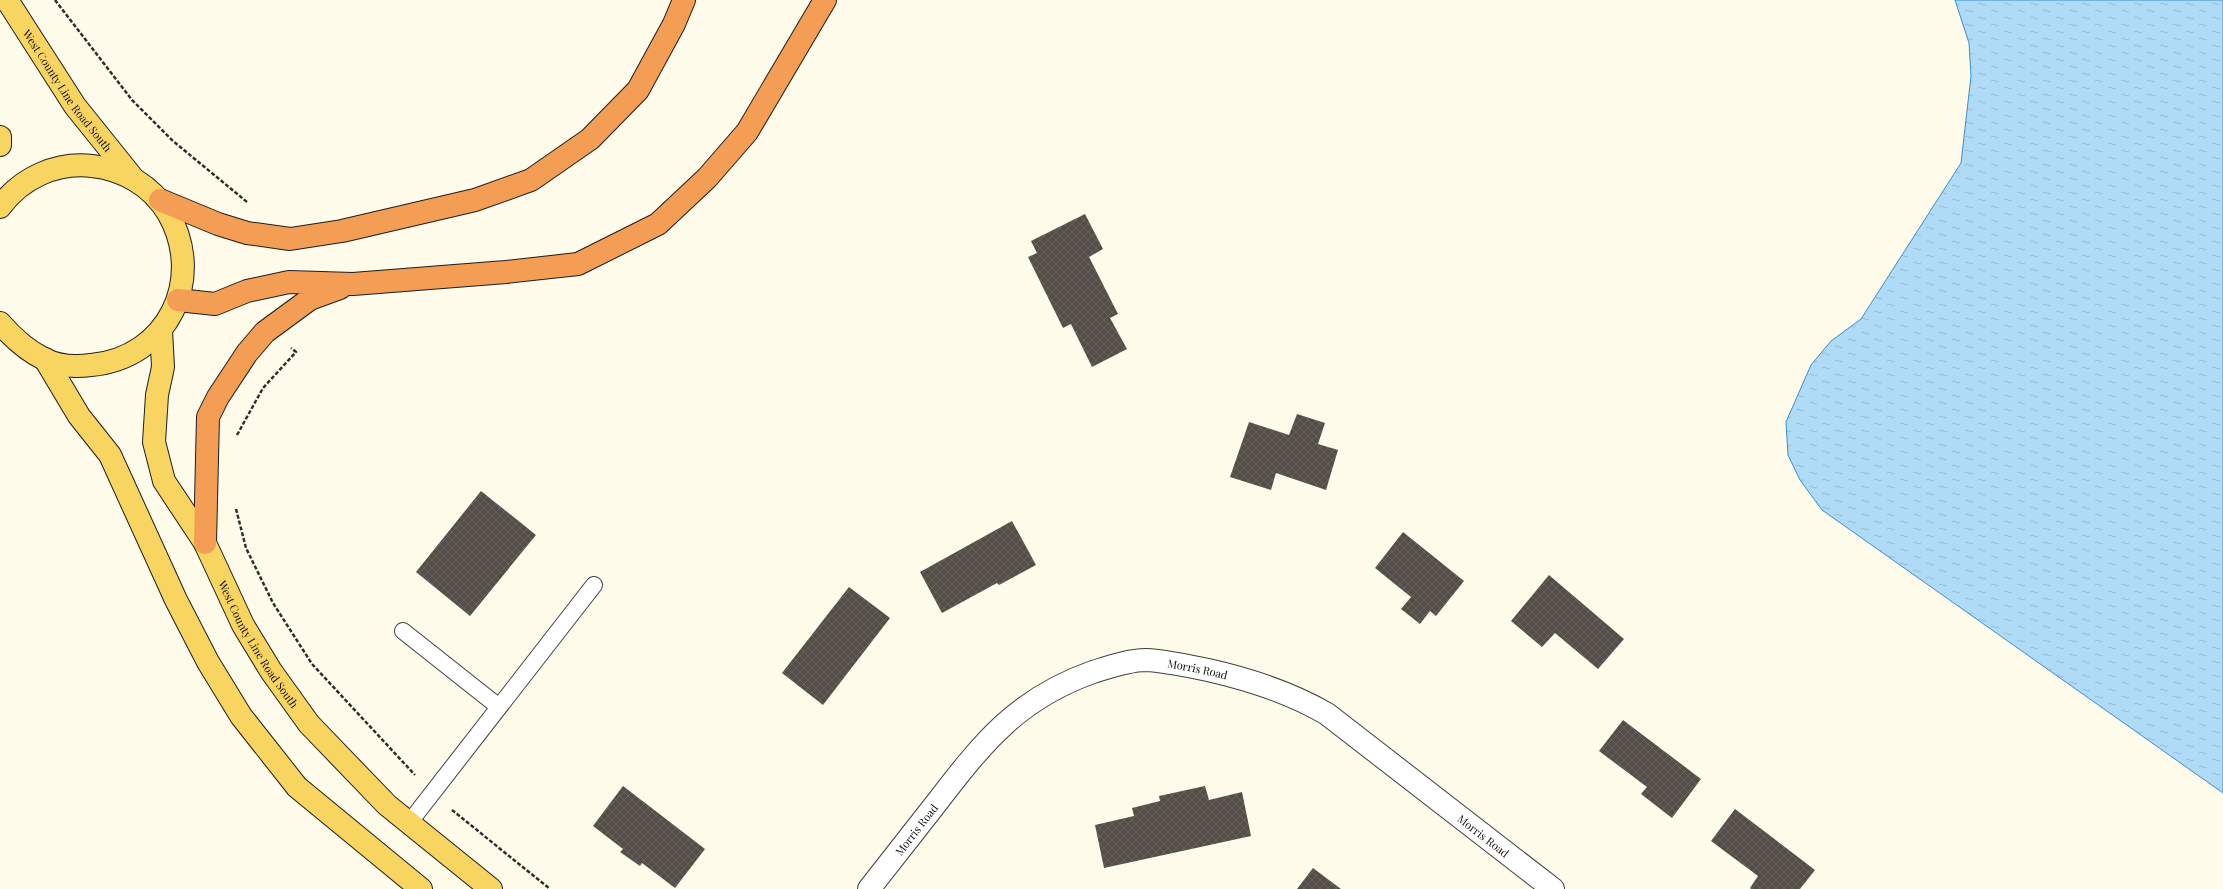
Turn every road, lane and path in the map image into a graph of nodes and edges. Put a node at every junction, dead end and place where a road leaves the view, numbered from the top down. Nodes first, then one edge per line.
1 (7, 0) edge
2 (55, 0) edge
3 (684, 0) edge
4 (825, 0) edge
5 (0, 137) edge
6 (0, 146) edge
7 (133, 178) junction
8 (1, 199) edge
9 (160, 200) junction
10 (252, 206) dead end
11 (354, 284) junction
12 (178, 300) junction
13 (0, 323) edge
14 (161, 330) junction
15 (290, 347) dead end
16 (45, 359) junction
17 (237, 442) dead end
18 (235, 507) dead end
19 (205, 543) junction
20 (594, 585) dead end
21 (403, 631) dead end
22 (499, 707) junction
23 (433, 792) junction
24 (409, 823) junction
25 (421, 889) edge
26 (491, 889) edge
27 (550, 889) edge
28 (870, 889) edge
29 (1553, 889) edge

1 - 7 main road, West County Line Road South
2 - 10 path
3 - 9 highway
4 - 11 highway
5 - 6 main road
7 - 8 main road
7 - 9 main road
9 - 12 main road
11 - 12 highway
11 - 19 highway
12 - 14 main road
13 - 16 main road
14 - 16 main road
14 - 19 main road, West County Line Road South
15 - 17 path
16 - 25 main road
18 - 23 path
19 - 24 main road, West County Line Road South
20 - 22 lane
21 - 22 lane
22 - 23 lane
23 - 24 lane
23 - 27 path
24 - 26 main road, West County Line Road South
28 - 29 street, Morris Road

